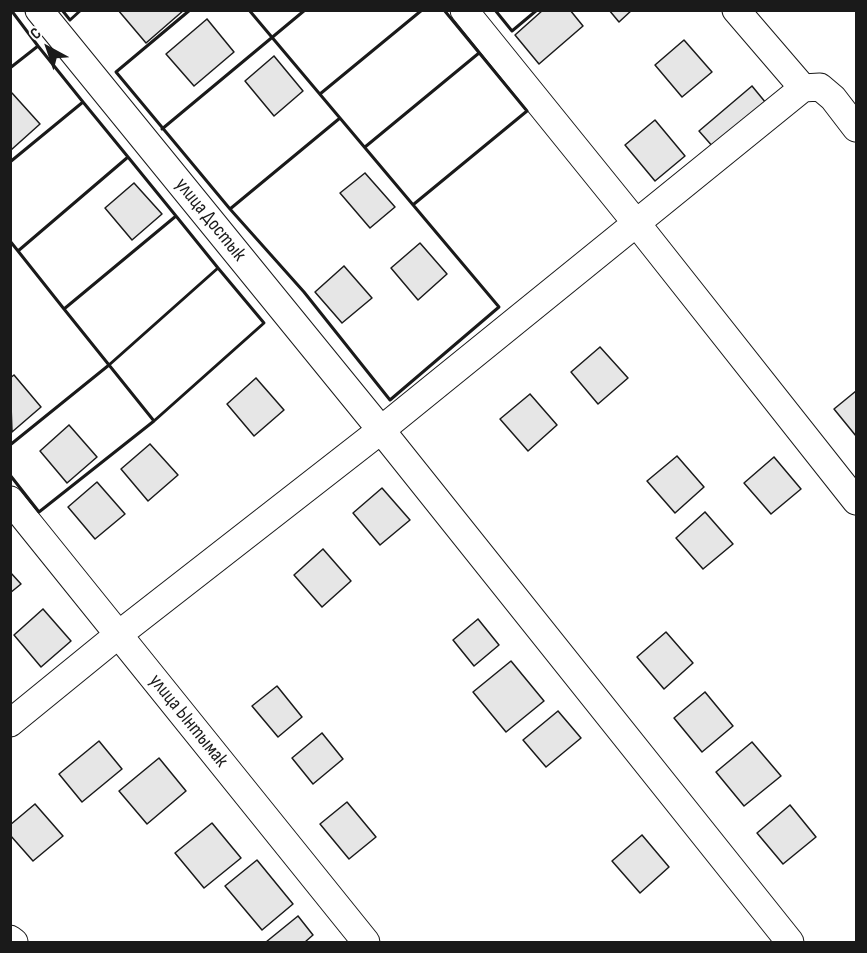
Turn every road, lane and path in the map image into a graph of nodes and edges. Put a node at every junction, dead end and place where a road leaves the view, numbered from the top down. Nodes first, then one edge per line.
1 (39, 10) edge
2 (464, 10) edge
3 (736, 10) edge
4 (803, 88) junction
5 (856, 128) edge
6 (637, 224) junction
7 (381, 430) junction
8 (10, 500) edge
9 (856, 501) edge
10 (118, 635) junction
11 (10, 723) edge
12 (10, 939) edge
13 (14, 942) edge
14 (366, 942) edge
15 (790, 942) edge

1 - 7 street, улица Достык
2 - 6 street
3 - 4 street
4 - 5 street
4 - 6 street
6 - 7 street
6 - 9 street
7 - 10 street
7 - 15 street, улица Достык
8 - 10 street, улица Ынтымак
10 - 11 street
10 - 14 street, улица Ынтымак
12 - 13 street

